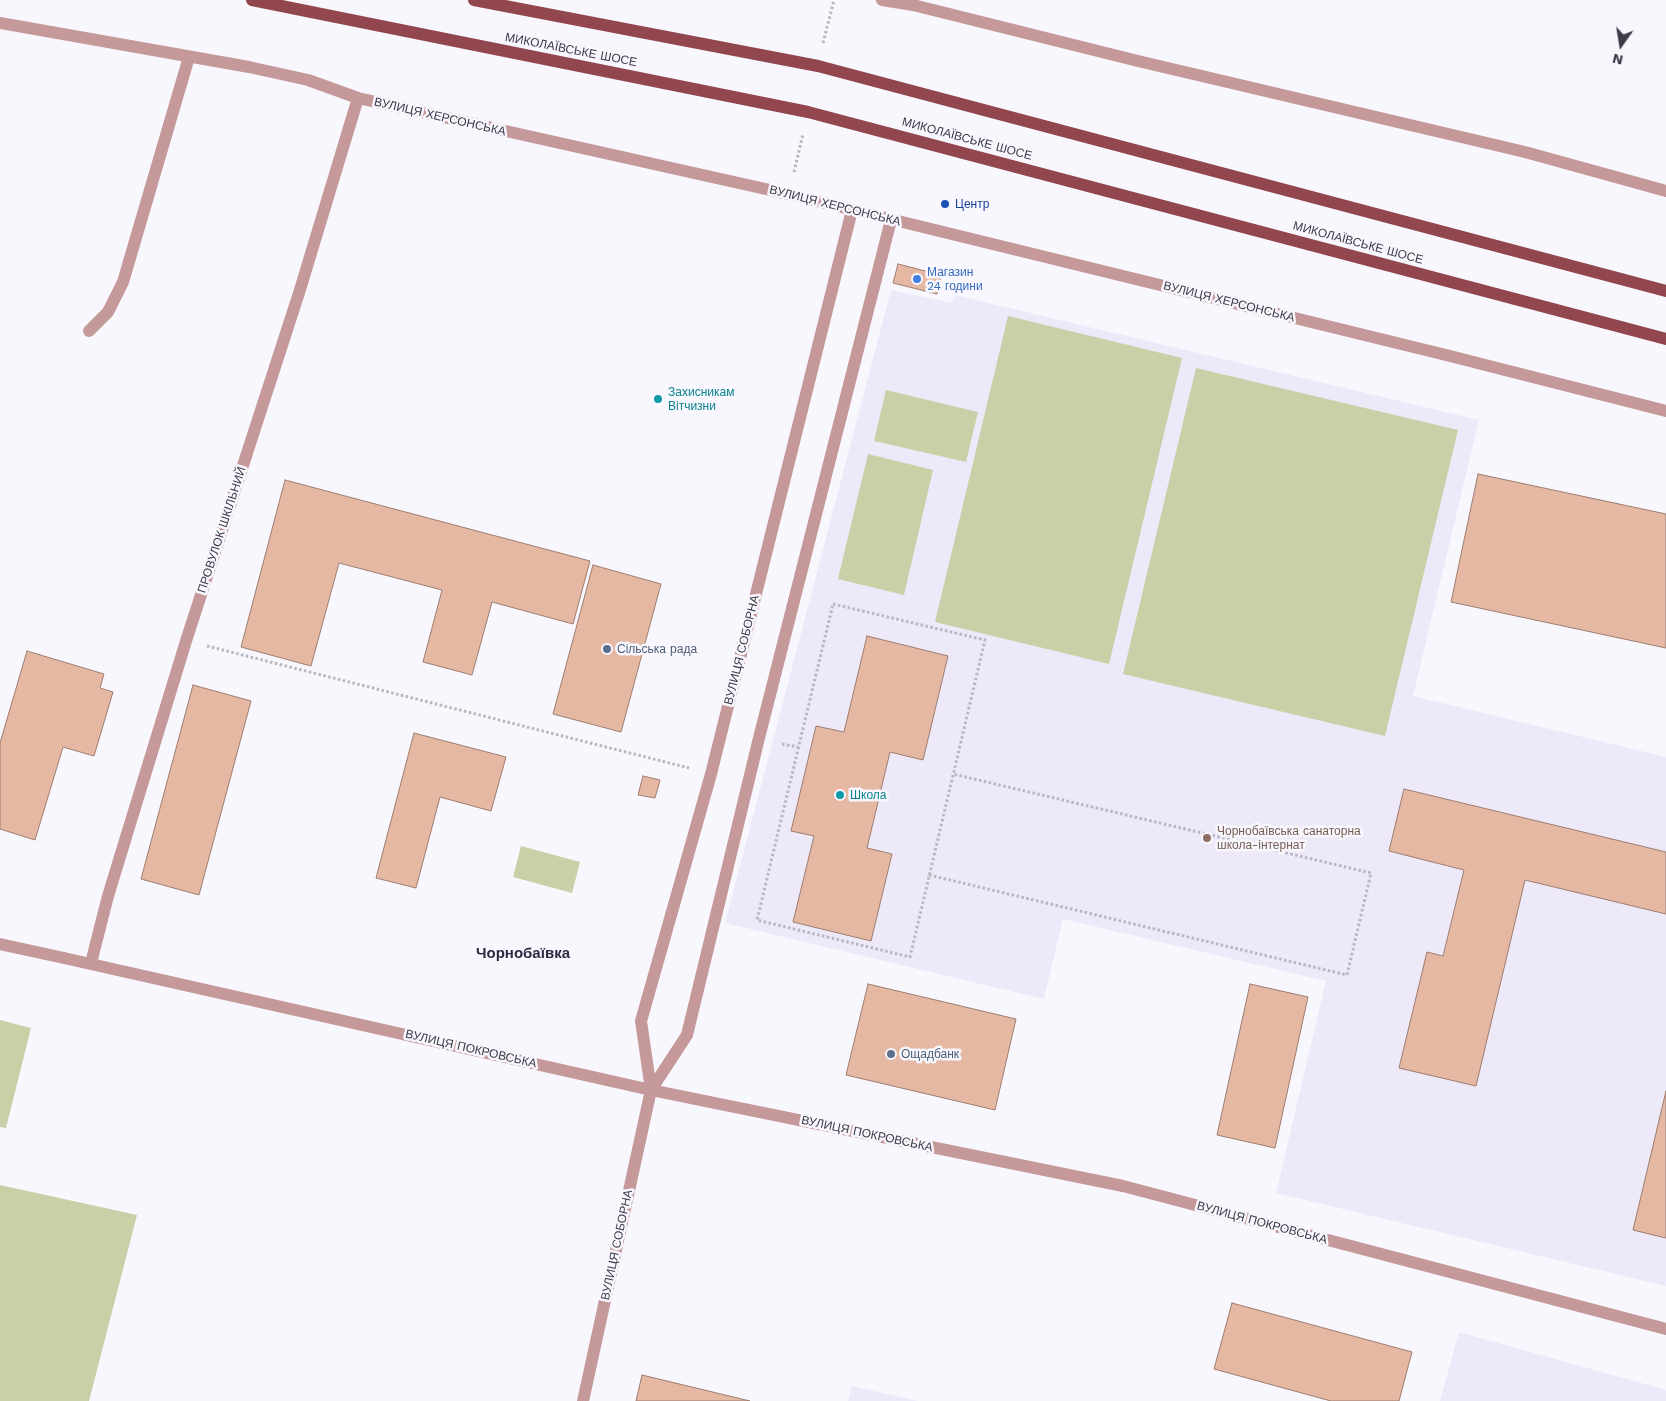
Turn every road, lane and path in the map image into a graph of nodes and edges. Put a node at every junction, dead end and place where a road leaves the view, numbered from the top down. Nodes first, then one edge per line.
1 (252, 0) edge
2 (474, 0) edge
3 (882, 0) edge
4 (913, 2) edge
5 (0, 23) edge
6 (190, 57) junction
7 (358, 98) junction
8 (1666, 190) edge
9 (852, 210) junction
10 (891, 220) junction
11 (1666, 291) edge
12 (89, 331) dead end
13 (1666, 338) edge
14 (1666, 411) edge
15 (186, 641) junction
16 (711, 774) junction
17 (953, 774) junction
18 (929, 875) junction
19 (0, 944) edge
20 (92, 963) junction
21 (651, 1090) junction
22 (1666, 1328) edge
23 (583, 1401) edge

1 - 13 main road, МИКОЛАЇВСЬКЕ ШОСЕ
2 - 11 main road
3 - 4 street
4 - 8 street
5 - 6 street, ВУЛИЦЯ ХЕРСОНСЬКА
6 - 7 street, ВУЛИЦЯ ХЕРСОНСЬКА
6 - 12 street
7 - 9 street, ВУЛИЦЯ ХЕРСОНСЬКА
7 - 15 street, ПРОВУЛОК ШКІЛЬНИЙ
9 - 10 street, ВУЛИЦЯ ХЕРСОНСЬКА
9 - 16 street, ВУЛИЦЯ СОБОРНА
10 - 14 street, ВУЛИЦЯ ХЕРСОНСЬКА
10 - 21 street, ВУЛИЦЯ СОБОРНА
15 - 16 path
15 - 20 street, ПРОВУЛОК ШКІЛЬНИЙ
16 - 21 street, ВУЛИЦЯ СОБОРНА
17 - 18 path
17 - 18 path
17 - 18 path
19 - 20 street, ВУЛИЦЯ ПОКРОВСЬКА
20 - 21 street, ВУЛИЦЯ ПОКРОВСЬКА
21 - 22 street, ВУЛИЦЯ ПОКРОВСЬКА
21 - 23 street, ВУЛИЦЯ СОБОРНА

